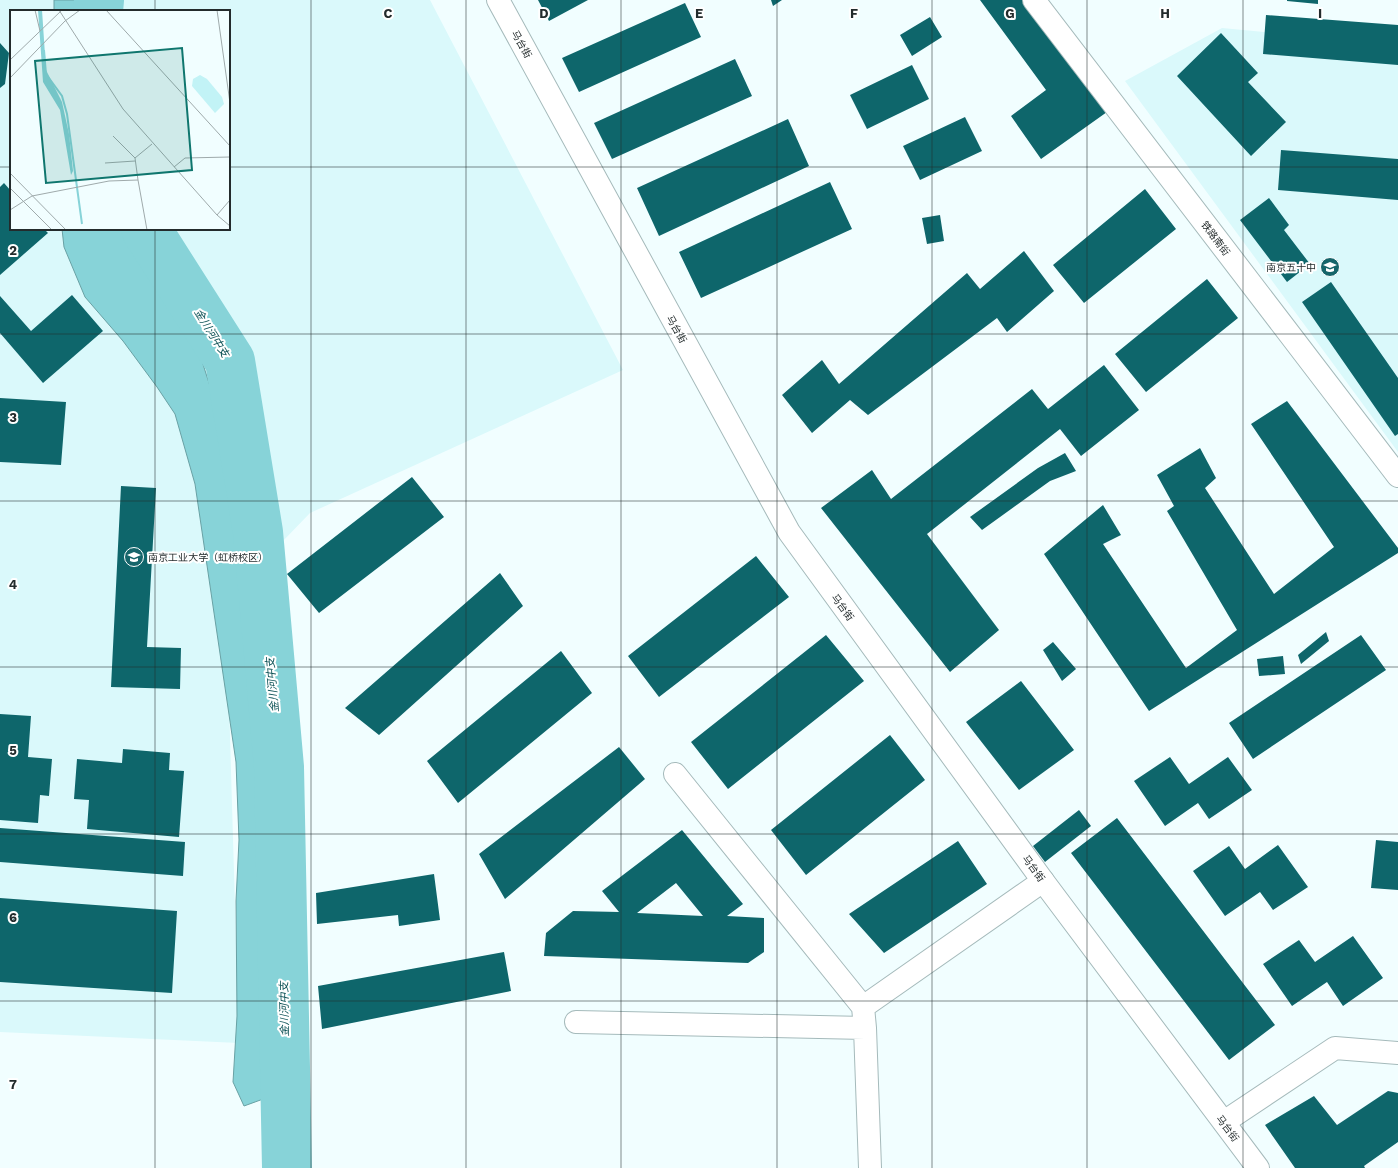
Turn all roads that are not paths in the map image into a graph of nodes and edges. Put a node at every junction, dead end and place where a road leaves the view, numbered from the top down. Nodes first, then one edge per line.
1 (498, 0) edge
2 (1034, 0) edge
3 (1398, 476) edge
4 (675, 774) dead end
5 (1043, 881) junction
6 (864, 1017) junction
7 (576, 1022) dead end
8 (1398, 1052) edge
9 (1224, 1122) junction
10 (870, 1168) edge
11 (1258, 1168) edge

1 - 5 street, 马台街
2 - 3 street, 铁路南街
4 - 6 street
5 - 6 street
5 - 9 street, 马台街
6 - 7 street
6 - 10 street
8 - 9 street
9 - 11 street, 马台街

